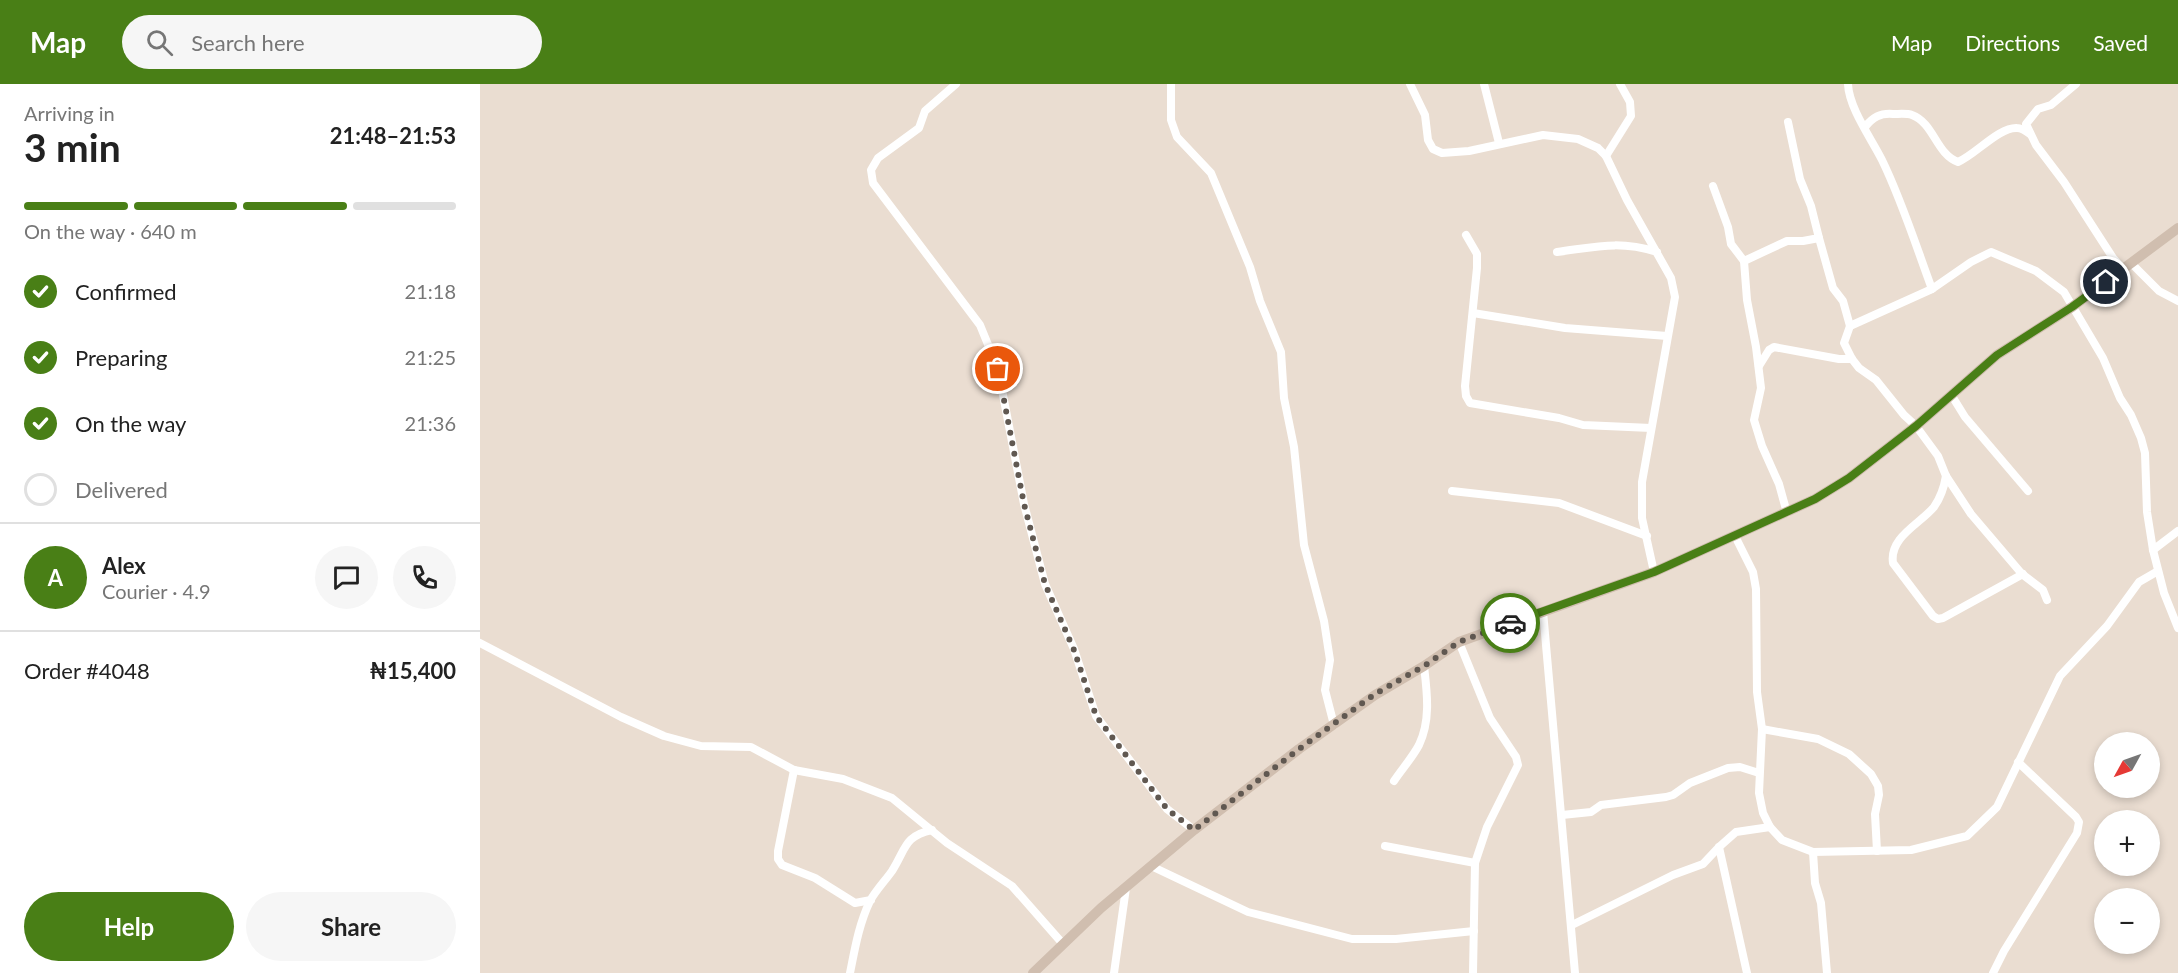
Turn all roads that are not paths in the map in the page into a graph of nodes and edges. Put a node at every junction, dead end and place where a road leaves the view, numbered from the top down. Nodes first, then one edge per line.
1 (956, 84) edge
2 (1171, 84) edge
3 (1410, 84) edge
4 (1484, 84) edge
5 (1620, 84) edge
6 (1848, 84) edge
7 (2076, 84) edge
8 (1788, 122) dead end
9 (1865, 127) junction
10 (2031, 134) junction
11 (1499, 143) junction
12 (1606, 156) junction
13 (1713, 186) dead end
14 (2178, 228) edge
15 (1466, 235) dead end
16 (1819, 238) junction
17 (1557, 252) dead end
18 (1657, 252) junction
19 (1744, 261) junction
20 (2127, 266) junction
21 (1932, 289) junction
22 (2178, 301) edge
23 (2072, 307) junction
24 (1473, 313) junction
25 (1850, 326) junction
26 (1666, 336) junction
27 (1755, 338) junction
28 (1773, 347) junction
29 (1852, 359) junction
30 (1759, 366) junction
31 (1952, 396) junction
32 (1916, 426) junction
33 (1651, 428) junction
34 (1946, 476) junction
35 (1452, 491) dead end
36 (2028, 491) dead end
37 (1787, 513) junction
38 (2178, 531) edge
39 (1647, 536) junction
40 (1735, 536) junction
41 (2153, 550) junction
42 (2158, 571) junction
43 (1654, 572) junction
44 (2023, 574) junction
45 (2047, 600) dead end
46 (1543, 611) junction
47 (2178, 628) edge
48 (1459, 642) junction
49 (480, 643) edge
50 (1424, 666) junction
51 (1334, 725) junction
52 (1762, 729) junction
53 (2018, 762) junction
54 (794, 770) junction
55 (1759, 773) junction
56 (1394, 781) dead end
57 (1563, 815) junction
58 (1770, 827) junction
59 (932, 830) junction
60 (1194, 830) junction
61 (1385, 846) dead end
62 (1719, 846) junction
63 (1877, 851) junction
64 (1813, 852) junction
65 (1475, 863) junction
66 (1151, 866) junction
67 (1126, 888) junction
68 (871, 900) junction
69 (1572, 925) junction
70 (1474, 931) junction
71 (1063, 944) junction
72 (850, 973) edge
73 (1033, 973) edge
74 (1114, 973) edge
75 (1473, 973) edge
76 (1575, 973) edge
77 (1747, 973) edge
78 (1827, 973) edge
79 (1993, 973) edge

1 - 60 street
2 - 51 street
3 - 11 street
4 - 11 street
5 - 12 street
6 - 9 street
7 - 10 street
8 - 16 street
9 - 10 street
9 - 21 street
10 - 20 street
11 - 12 street
12 - 18 street
13 - 19 street
14 - 20 street
15 - 24 street
16 - 19 street
16 - 25 street
17 - 18 street
18 - 26 street
19 - 27 street
20 - 22 street
20 - 23 street
21 - 23 street
21 - 25 street
23 - 31 street
23 - 41 street
24 - 26 street
24 - 33 street
25 - 29 street
26 - 33 street
27 - 28 street
27 - 30 street
28 - 29 street
28 - 30 street
29 - 32 street
30 - 37 street
31 - 32 street
31 - 36 street
32 - 34 street
32 - 37 street
33 - 39 street
34 - 44 street
34 - 44 street
35 - 39 street
37 - 40 street
38 - 41 street
39 - 43 street
40 - 43 street
40 - 52 street
41 - 42 street
42 - 47 street
42 - 53 street
43 - 46 street
44 - 45 street
46 - 48 street
46 - 57 street
48 - 50 street
48 - 65 street
49 - 54 street
50 - 51 street
50 - 56 street
51 - 60 street
52 - 55 street
52 - 63 street
53 - 63 street
53 - 79 street
54 - 59 street
54 - 68 street
55 - 57 street
55 - 58 street
57 - 69 street
58 - 62 street
58 - 64 street
59 - 68 street
59 - 71 street
60 - 66 street
61 - 65 street
62 - 69 street
62 - 77 street
63 - 64 street
64 - 78 street
65 - 70 street
66 - 67 street
66 - 70 street
67 - 71 street
67 - 74 street
68 - 72 street
69 - 76 street
70 - 75 street
71 - 73 street

